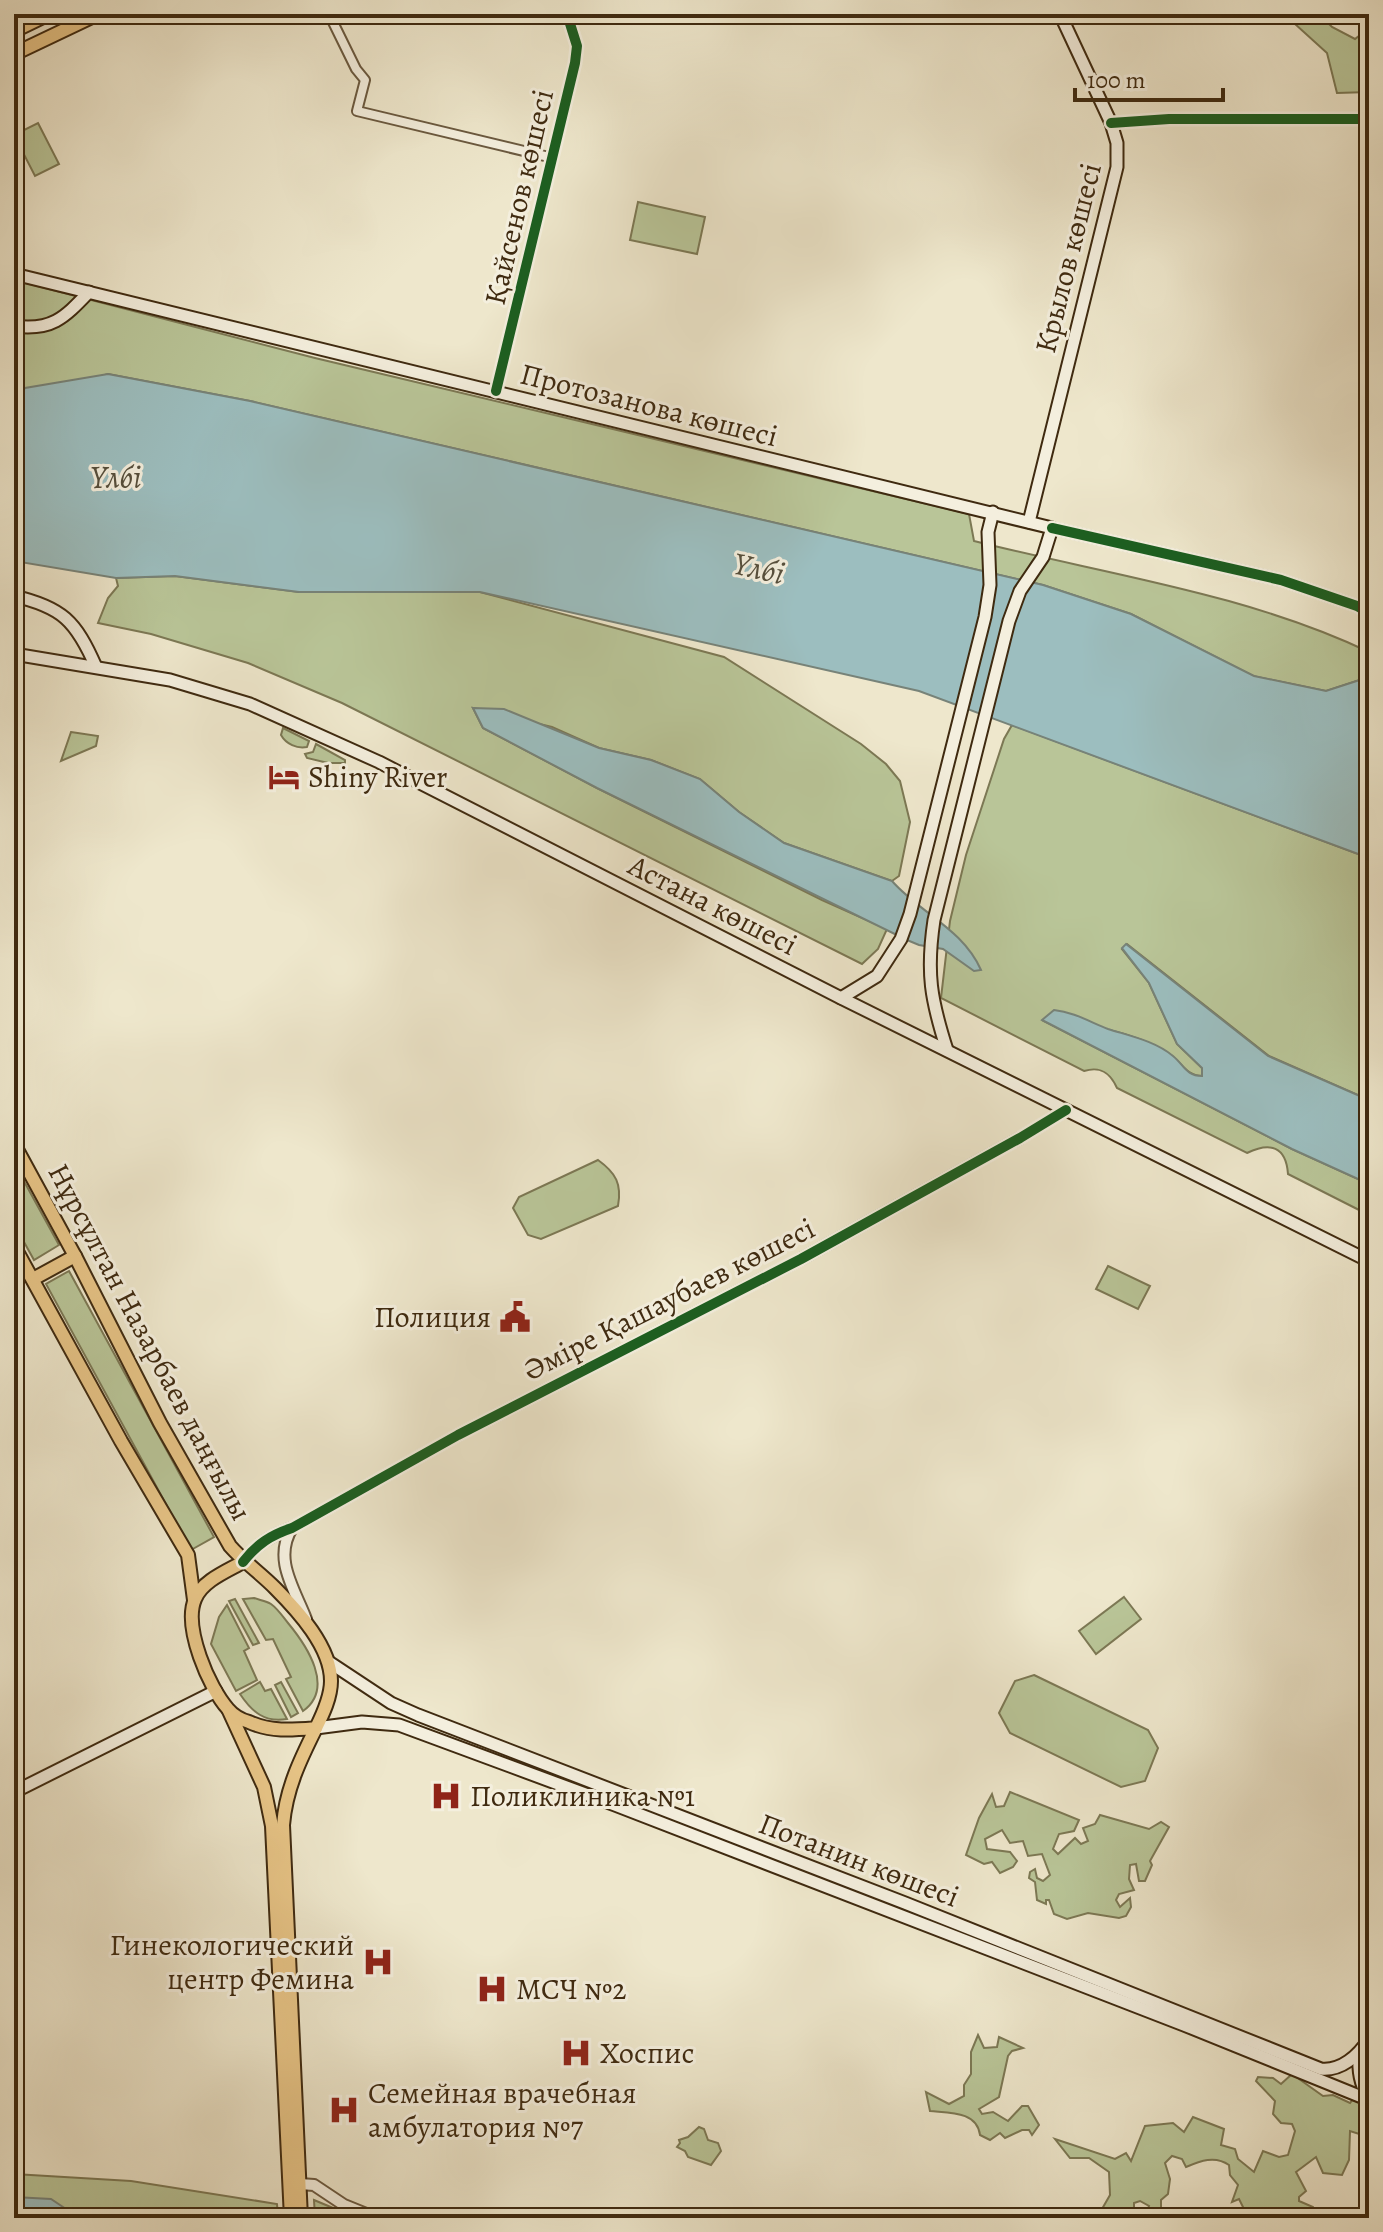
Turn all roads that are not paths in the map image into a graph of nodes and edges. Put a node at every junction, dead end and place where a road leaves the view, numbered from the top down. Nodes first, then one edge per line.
1 (49, 14) edge
2 (98, 14) edge
3 (329, 14) edge
4 (567, 14) edge
5 (1060, 14) edge
6 (14, 31) edge
7 (14, 54) edge
8 (1369, 119) edge
9 (1111, 123) junction
10 (553, 158) junction
11 (14, 274) edge
12 (89, 292) junction
13 (14, 326) edge
14 (496, 391) junction
15 (993, 512) junction
16 (1029, 522) junction
17 (1052, 528) junction
18 (14, 596) edge
19 (1369, 613) edge
20 (14, 654) edge
21 (96, 667) junction
22 (841, 998) junction
23 (947, 1050) junction
24 (1066, 1110) junction
25 (14, 1144) edge
26 (14, 1246) edge
27 (75, 1256) junction
28 (1369, 1261) edge
29 (33, 1279) junction
30 (292, 1528) junction
31 (243, 1562) junction
32 (194, 1600) junction
33 (311, 1632) junction
34 (329, 1662) junction
35 (216, 1691) junction
36 (229, 1711) junction
37 (316, 1728) junction
38 (14, 1792) edge
39 (1369, 2039) edge
40 (1359, 2053) junction
41 (1369, 2100) edge
42 (300, 2184) junction
43 (295, 2199) junction
44 (291, 2218) edge
45 (301, 2218) edge
46 (376, 2218) edge

1 - 6 main road
2 - 7 main road
3 - 10 street
4 - 10 street, Қайсенов көшесі
5 - 9 main road, Крылов көшесі
8 - 9 street
9 - 16 main road, Крылов көшесі
10 - 14 street, Қайсенов көшесі
11 - 12 main road, Протозанова көшесі
12 - 13 main road
12 - 14 main road, Протозанова көшесі
14 - 15 main road, Протозанова көшесі
15 - 16 main road, Протозанова көшесі
15 - 22 main road
16 - 17 main road, Протозанова көшесі
17 - 19 street, Протозанова көшесі
17 - 23 main road
18 - 21 main road
20 - 21 main road, Астана көшесі
21 - 22 main road, Астана көшесі
22 - 23 main road, Астана көшесі
23 - 24 main road, Астана көшесі
24 - 28 main road, Астана көшесі
24 - 30 street, Әміре Қашаубаев көшесі
25 - 27 main road, Нұрсұлтан Назарбаев даңғылы
26 - 29 main road
27 - 29 main road
27 - 31 main road, Нұрсұлтан Назарбаев даңғылы
29 - 32 main road
30 - 31 street, Әміре Қашаубаев көшесі
30 - 33 street
31 - 32 main road, Нұрсұлтан Назарбаев даңғылы
31 - 33 main road, Нұрсұлтан Назарбаев даңғылы
32 - 35 main road
33 - 34 main road, Нұрсұлтан Назарбаев даңғылы
34 - 37 main road
34 - 40 main road, Потанин көшесі
35 - 36 main road
35 - 38 main road
36 - 37 main road
36 - 43 main road
37 - 41 main road, Потанин көшесі
37 - 42 main road
39 - 40 main road
40 - 41 main road
42 - 43 main road
42 - 46 street
43 - 44 main road
43 - 45 main road

